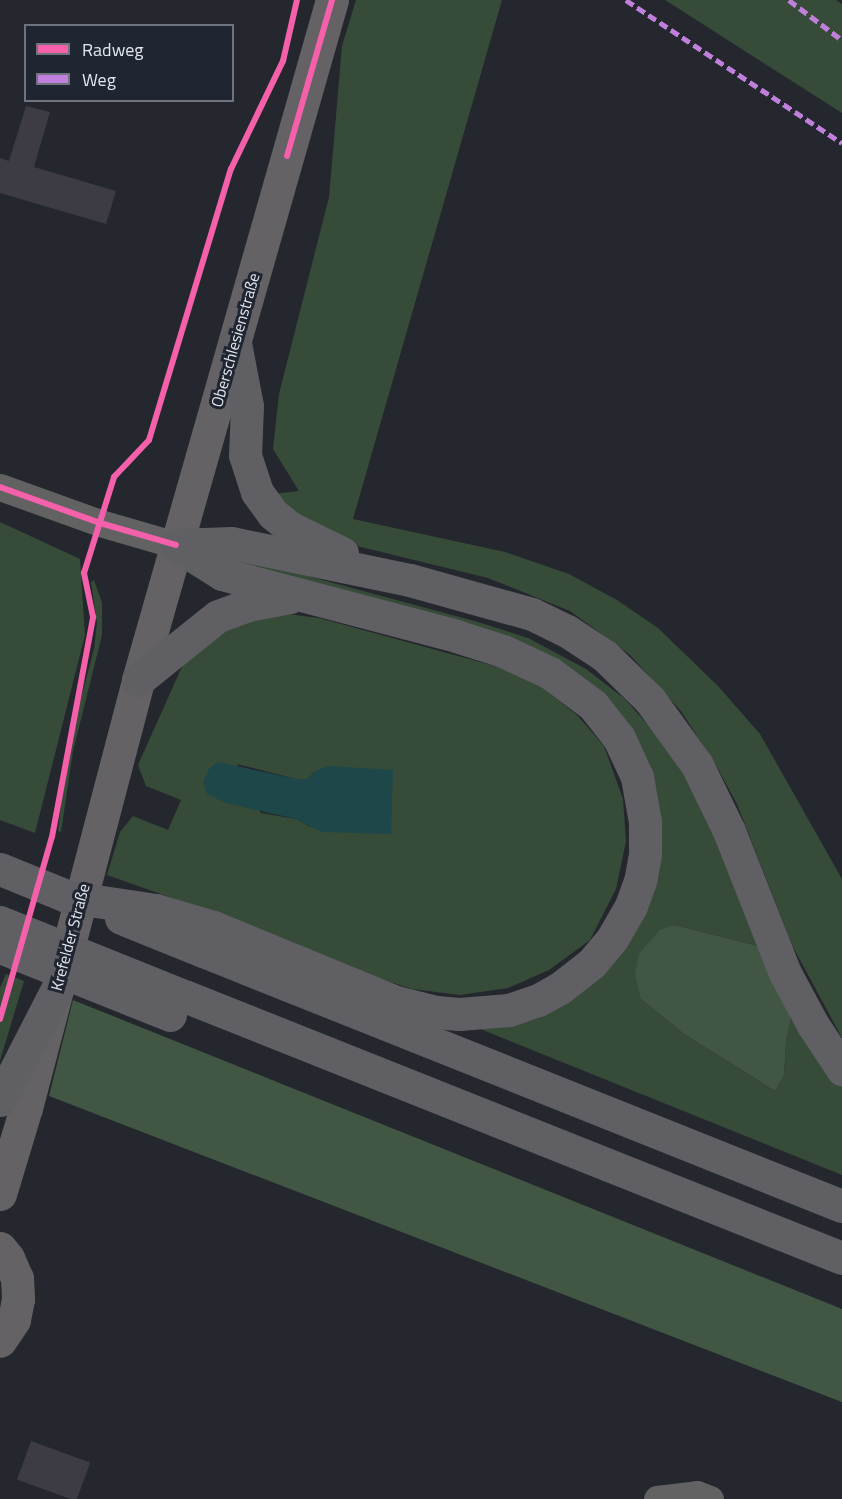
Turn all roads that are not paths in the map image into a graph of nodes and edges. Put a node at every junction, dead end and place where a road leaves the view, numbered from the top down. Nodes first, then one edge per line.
1 (332, 0) edge
2 (235, 343) junction
3 (0, 487) edge
4 (176, 545) junction
5 (410, 580) junction
6 (304, 596) junction
7 (138, 680) junction
8 (0, 869) edge
9 (0, 922) edge
10 (208, 939) junction
11 (0, 947) edge
12 (55, 993) junction
13 (179, 1006) junction
14 (842, 1069) edge
15 (0, 1100) edge
16 (0, 1194) edge
17 (842, 1206) edge
18 (0, 1248) edge
19 (842, 1258) edge
20 (0, 1341) edge
21 (657, 1499) edge
22 (710, 1499) edge

1 - 2 main road, Oberschlesienstraße
2 - 4 main road, Oberschlesienstraße
2 - 5 highway
3 - 4 street
4 - 5 highway
4 - 6 highway
4 - 7 main road, Oberschlesienstraße
5 - 14 highway
6 - 7 highway
6 - 10 highway
7 - 12 main road, Krefelder Straße
8 - 10 highway, bridge
9 - 13 highway, bridge
10 - 17 highway
11 - 13 highway, bridge
12 - 15 highway
12 - 16 main road, Krefelder Straße
13 - 19 highway
18 - 20 main road
21 - 22 street

